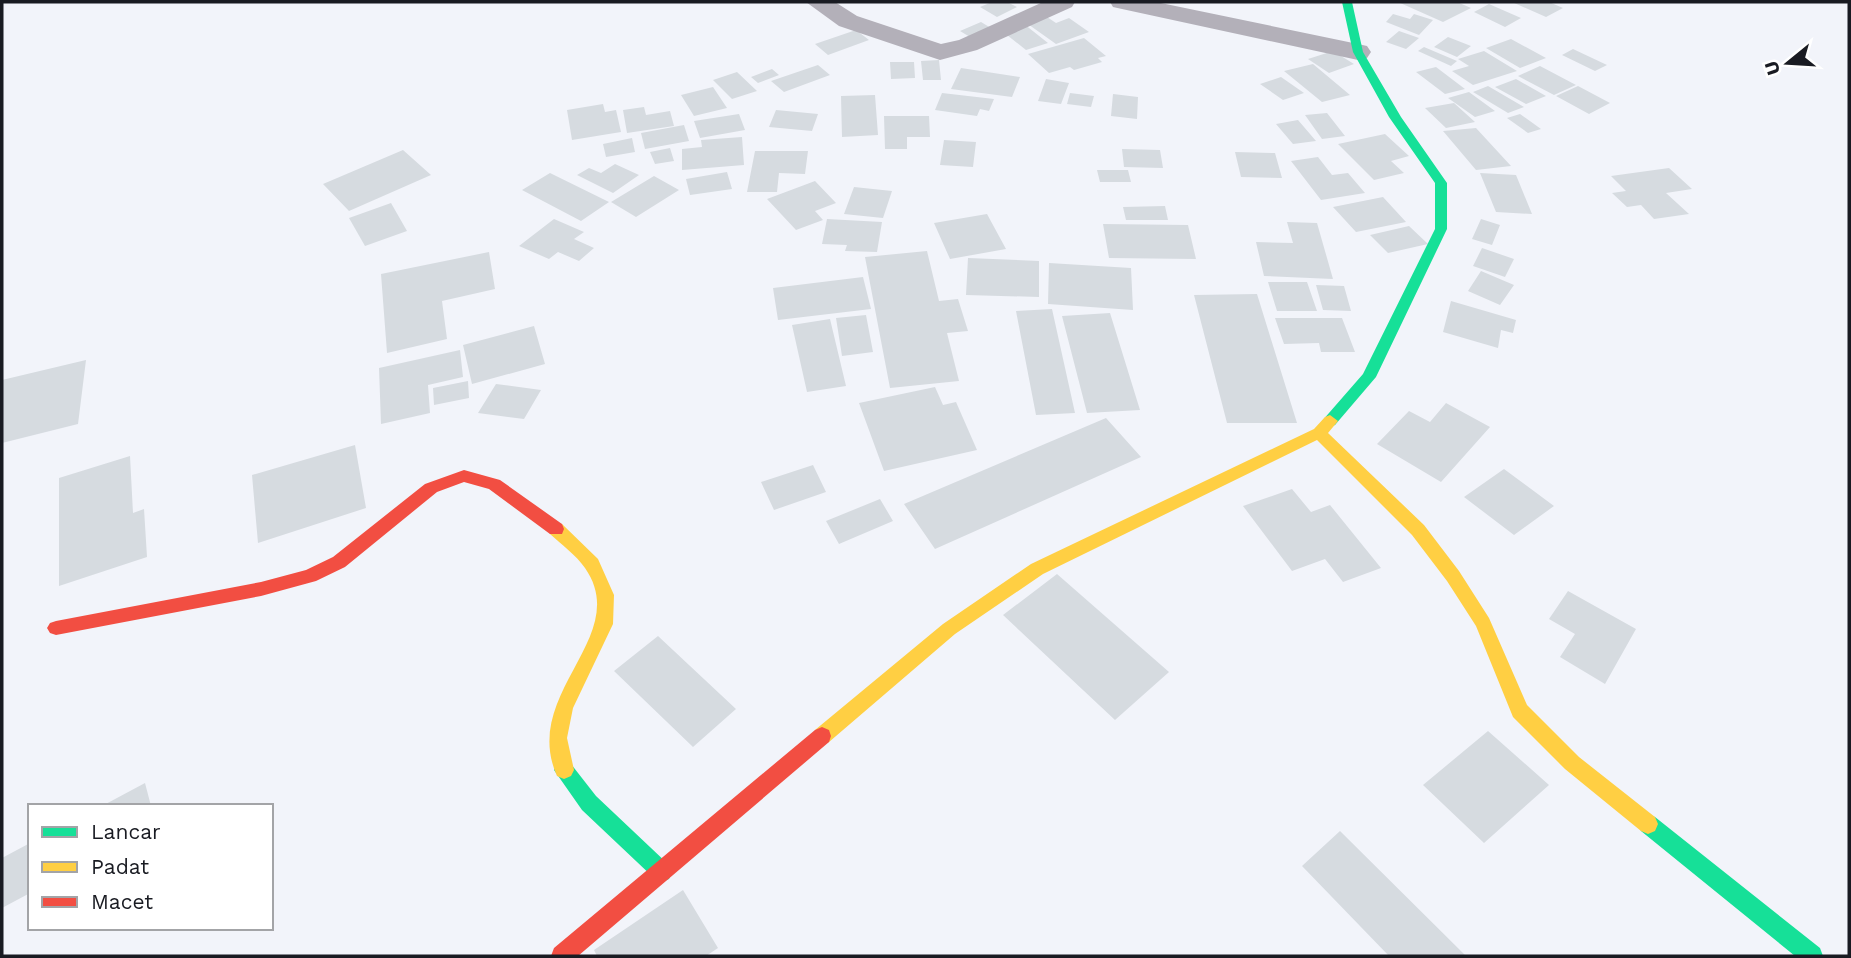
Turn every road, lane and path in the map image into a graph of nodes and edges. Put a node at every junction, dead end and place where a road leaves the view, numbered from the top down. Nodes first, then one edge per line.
1 (818, 2) edge
2 (1063, 2) edge
3 (1122, 2) edge
4 (1347, 2) edge
5 (1358, 52) junction
6 (1319, 433) junction
7 (56, 628) dead end
8 (662, 872) junction
9 (562, 956) edge
10 (1812, 956) edge

1 - 2 street
3 - 5 street
4 - 5 street
5 - 6 street
6 - 8 street
6 - 10 street
7 - 8 street
8 - 9 street

